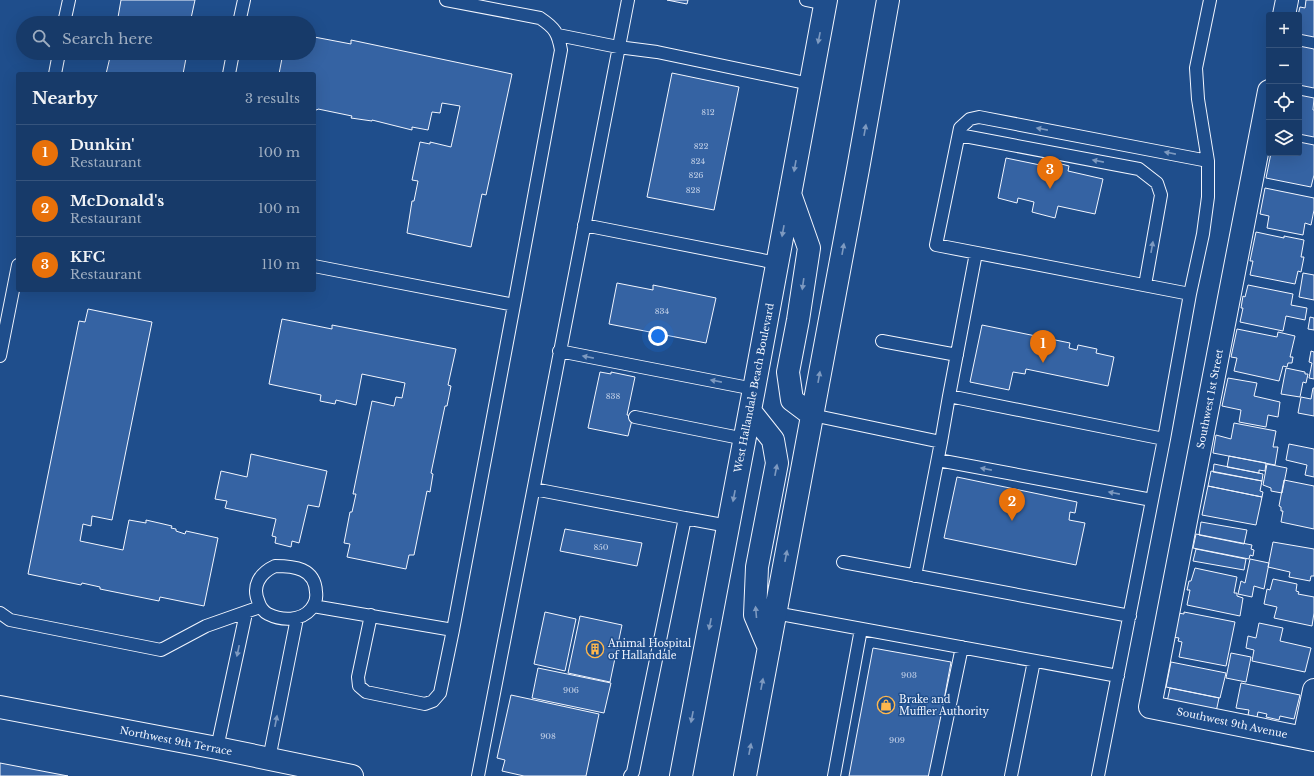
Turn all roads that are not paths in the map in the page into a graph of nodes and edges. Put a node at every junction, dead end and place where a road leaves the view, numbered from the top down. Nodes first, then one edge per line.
1 (69, 0) edge
2 (244, 0) edge
3 (446, 0) edge
4 (628, 0) edge
5 (888, 0) edge
6 (1210, 0) edge
7 (1287, 0) edge
8 (819, 1) edge
9 (1285, 12) edge
10 (66, 16) edge
11 (241, 16) edge
12 (558, 35) junction
13 (618, 47) junction
14 (57, 60) edge
15 (232, 60) edge
16 (54, 72) edge
17 (229, 72) edge
18 (810, 84) junction
19 (1266, 107) edge
20 (960, 131) junction
21 (1208, 161) junction
22 (790, 192) junction
23 (584, 224) junction
24 (976, 253) junction
25 (777, 263) junction
26 (316, 266) edge
27 (16, 275) edge
28 (1145, 285) junction
29 (1190, 294) junction
30 (514, 305) junction
31 (882, 341) dead end
32 (559, 351) junction
33 (957, 355) junction
34 (0, 356) edge
35 (754, 389) junction
36 (949, 396) junction
37 (750, 411) junction
38 (812, 415) junction
39 (635, 417) dead end
40 (745, 439) junction
41 (1164, 439) junction
42 (941, 442) junction
43 (938, 460) junction
44 (534, 489) junction
45 (1152, 500) junction
46 (685, 518) junction
47 (728, 526) junction
48 (843, 562) dead end
49 (915, 576) junction
50 (313, 606) junction
51 (260, 607) junction
52 (0, 613) edge
53 (246, 613) junction
54 (775, 613) junction
55 (371, 615) junction
56 (1130, 616) junction
57 (297, 618) junction
58 (861, 629) junction
59 (453, 630) junction
60 (962, 647) junction
61 (769, 648) junction
62 (1034, 660) junction
63 (1118, 676) junction
64 (1314, 690) edge
65 (1150, 706) joint
66 (0, 707) edge
67 (1309, 739) edge
68 (217, 748) junction
69 (269, 760) junction
70 (339, 775) edge
71 (478, 776) edge
72 (630, 776) edge
73 (681, 776) edge
74 (745, 776) edge
75 (834, 776) edge
76 (935, 776) edge
77 (1011, 776) edge
78 (1098, 776) edge

1 - 10 lane
2 - 11 lane
3 - 12 lane
4 - 13 lane
38 -> 5 main road
6 - 21 lane
7 - 9 main road
8 -> 18 main road, West Hallandale Beach Boulevard
12 - 13 lane
12 - 30 lane
13 - 18 lane
13 - 23 lane
14 - 16 lane
15 - 17 lane
18 -> 22 main road, West Hallandale Beach Boulevard
19 - 65 main road, Southwest 1st Street
21 -> 20 lane
20 - 24 lane
28 -> 20 lane
21 - 29 lane
22 -> 25 main road, West Hallandale Beach Boulevard
22 -> 38 main road
23 - 25 lane
23 - 32 lane
24 - 28 lane
24 - 33 lane
25 - 35 main road, West Hallandale Beach Boulevard
26 - 30 lane
27 - 34 lane
28 - 29 lane
29 - 41 lane
30 - 59 lane
31 - 33 lane
35 -> 32 lane
32 - 44 lane
33 - 36 lane
35 - 37 main road, West Hallandale Beach Boulevard
36 - 41 lane
36 - 42 lane
37 - 40 main road, West Hallandale Beach Boulevard
61 -> 37 main road
38 - 42 lane
54 -> 38 main road
39 - 40 lane
40 -> 47 main road, West Hallandale Beach Boulevard
41 - 45 lane
42 - 43 lane
45 -> 43 lane
43 - 49 lane
44 - 46 lane
44 - 71 lane
45 - 56 lane
46 - 47 lane
46 - 72 lane
47 -> 73 main road, West Hallandale Beach Boulevard
48 - 49 lane
49 - 56 lane
50 - 51 lane
50 - 55 lane
50 - 57 lane
51 - 53 lane
51 - 57 lane
52 - 53 lane
53 -> 68 lane
54 - 58 lane
54 - 61 main road
55 - 59 lane
55 - 59 lane
56 - 63 lane
69 -> 57 lane
58 - 60 lane
58 - 75 lane
60 - 62 lane
60 - 76 lane
74 -> 61 main road
62 - 63 lane
62 - 77 lane
63 - 78 lane
64 - 67 main road
65 - 67 main road, Southwest 9th Avenue
66 - 68 main road, Northwest 9th Terrace
68 - 69 main road, Northwest 9th Terrace
69 - 70 main road, Northwest 9th Terrace

